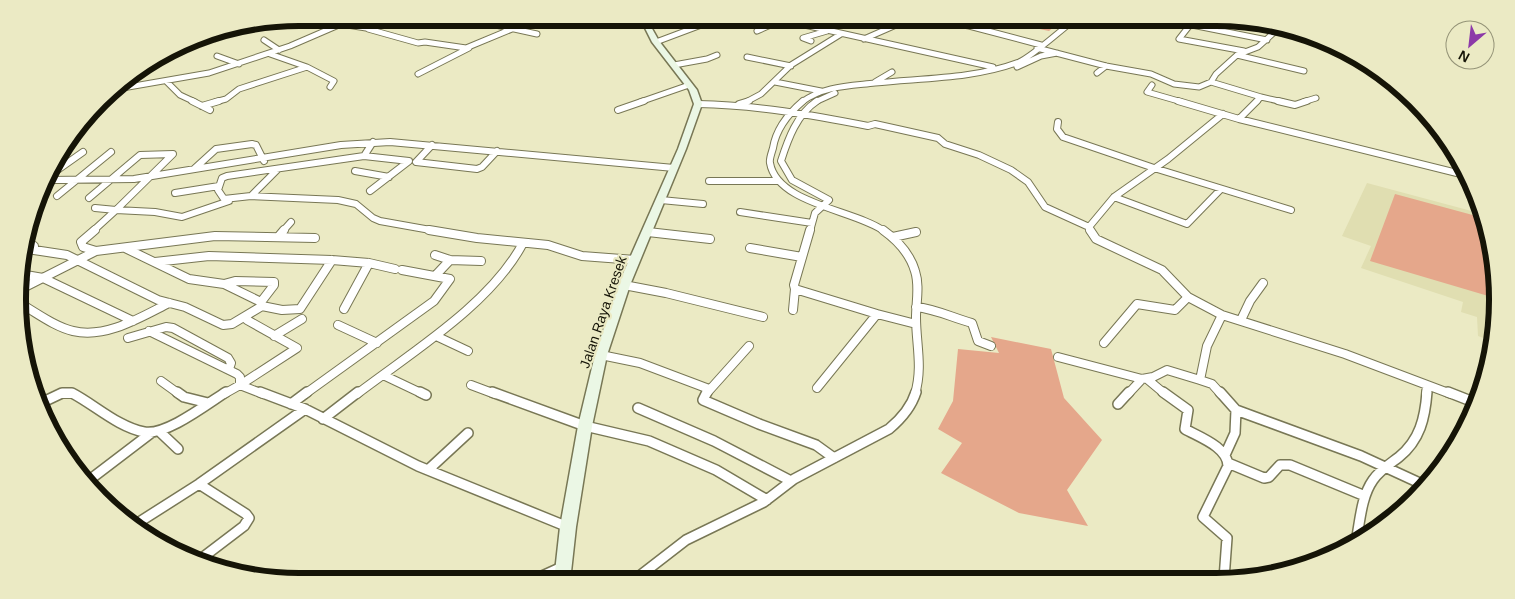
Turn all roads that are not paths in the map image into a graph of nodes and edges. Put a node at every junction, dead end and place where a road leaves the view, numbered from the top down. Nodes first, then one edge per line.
1 (335, 26) edge
2 (357, 26) edge
3 (373, 26) edge
4 (499, 26) edge
5 (647, 26) edge
6 (699, 26) edge
7 (768, 26) edge
8 (807, 26) edge
9 (895, 26) edge
10 (965, 26) edge
11 (1067, 26) edge
12 (1189, 26) edge
13 (1195, 26) edge
14 (366, 28) junction
15 (512, 29) junction
16 (757, 31) dead end
17 (827, 31) junction
18 (1274, 33) edge
19 (537, 34) dead end
20 (842, 34) junction
21 (864, 39) junction
22 (264, 40) dead end
23 (811, 40) dead end
24 (1266, 40) junction
25 (656, 42) junction
26 (1040, 47) junction
27 (469, 48) junction
28 (279, 50) junction
29 (1246, 51) junction
30 (1057, 53) junction
31 (270, 54) junction
32 (717, 55) dead end
33 (1237, 55) junction
34 (217, 56) dead end
35 (747, 57) dead end
36 (239, 64) junction
37 (674, 65) junction
38 (791, 66) junction
39 (1106, 66) junction
40 (307, 67) junction
41 (997, 68) junction
42 (892, 72) dead end
43 (1304, 72) dead end
44 (1097, 73) dead end
45 (418, 74) dead end
46 (167, 82) junction
47 (775, 82) junction
48 (1211, 82) junction
49 (874, 83) junction
50 (689, 85) junction
51 (1152, 85) dead end
52 (330, 87) dead end
53 (857, 87) junction
54 (127, 88) edge
55 (818, 96) junction
56 (1261, 97) junction
57 (1316, 98) dead end
58 (698, 104) junction
59 (733, 105) junction
60 (202, 106) junction
61 (210, 110) dead end
62 (618, 110) dead end
63 (791, 112) junction
64 (801, 114) junction
65 (1223, 114) junction
66 (1239, 119) junction
67 (1058, 122) dead end
68 (784, 136) junction
69 (373, 142) junction
70 (432, 145) junction
71 (779, 145) junction
72 (497, 151) junction
73 (83, 152) dead end
74 (111, 152) dead end
75 (771, 153) junction
76 (364, 156) junction
77 (263, 158) junction
78 (778, 159) junction
79 (408, 161) junction
80 (416, 162) junction
81 (60, 168) edge
82 (674, 168) junction
83 (1154, 168) junction
84 (194, 169) junction
85 (278, 169) junction
86 (265, 170) junction
87 (355, 170) dead end
88 (1458, 174) edge
89 (148, 177) junction
90 (389, 177) junction
91 (53, 180) edge
92 (76, 181) junction
93 (108, 181) junction
94 (709, 181) dead end
95 (778, 181) junction
96 (219, 186) junction
97 (1221, 189) junction
98 (370, 191) dead end
99 (175, 193) dead end
100 (57, 196) dead end
101 (251, 196) junction
102 (1114, 197) junction
103 (89, 198) dead end
104 (231, 200) junction
105 (661, 200) junction
106 (825, 203) junction
107 (703, 204) dead end
108 (95, 208) dead end
109 (116, 210) junction
110 (1291, 210) dead end
111 (740, 212) dead end
112 (291, 222) dead end
113 (812, 222) junction
114 (1089, 227) junction
115 (648, 232) junction
116 (916, 232) dead end
117 (279, 236) junction
118 (895, 236) junction
119 (315, 238) dead end
120 (710, 239) dead end
121 (523, 243) junction
122 (32, 245) edge
123 (125, 248) junction
124 (750, 248) dead end
125 (96, 251) junction
126 (435, 255) dead end
127 (802, 256) junction
128 (78, 259) junction
129 (332, 260) junction
130 (450, 260) junction
131 (635, 260) junction
132 (481, 261) dead end
133 (155, 262) junction
134 (369, 263) junction
135 (28, 275) edge
136 (435, 276) junction
137 (43, 278) junction
138 (1262, 283) dead end
139 (224, 284) junction
140 (624, 285) junction
141 (27, 286) edge
142 (794, 289) junction
143 (1188, 297) junction
144 (169, 303) junction
145 (261, 304) junction
146 (26, 307) edge
147 (916, 307) junction
148 (344, 309) dead end
149 (793, 310) dead end
150 (877, 314) junction
151 (1222, 315) junction
152 (763, 317) dead end
153 (302, 319) dead end
154 (247, 320) dead end
155 (1242, 320) junction
156 (133, 321) junction
157 (916, 324) junction
158 (338, 325) dead end
159 (149, 331) junction
160 (274, 336) junction
161 (436, 336) junction
162 (128, 338) dead end
163 (377, 342) junction
164 (1104, 343) dead end
165 (749, 346) dead end
166 (991, 346) dead end
167 (468, 351) dead end
168 (601, 355) junction
169 (1058, 357) dead end
170 (228, 369) junction
171 (383, 375) junction
172 (1145, 379) junction
173 (1200, 380) junction
174 (161, 381) dead end
175 (240, 385) junction
176 (471, 385) dead end
177 (1427, 385) junction
178 (817, 388) dead end
179 (710, 389) junction
180 (426, 395) dead end
181 (46, 400) edge
182 (1469, 401) edge
183 (208, 403) junction
184 (291, 404) junction
185 (1118, 404) dead end
186 (638, 408) dead end
187 (305, 409) junction
188 (1236, 410) junction
189 (323, 419) junction
190 (584, 426) junction
191 (155, 432) junction
192 (468, 433) dead end
193 (178, 449) dead end
194 (834, 458) junction
195 (1227, 459) junction
196 (1385, 467) junction
197 (428, 470) junction
198 (92, 477) edge
199 (791, 481) junction
200 (1419, 483) edge
201 (199, 484) junction
202 (1365, 496) junction
203 (767, 500) junction
204 (140, 521) edge
205 (568, 527) junction
206 (1358, 532) edge
207 (205, 556) edge
208 (564, 566) junction
209 (549, 573) edge
210 (563, 573) edge
211 (643, 573) edge
212 (1224, 573) edge

1 - 28 street
2 - 14 street
3 - 14 street
4 - 15 street
5 - 25 main road
6 - 25 street
7 - 16 street
8 - 17 street
9 - 21 street
10 - 26 street
11 - 26 street
12 - 29 street
13 - 24 street
14 - 27 street
15 - 19 street
15 - 27 street
17 - 20 street
17 - 23 street
18 - 24 street
20 - 21 street
20 - 38 street
21 - 41 street
22 - 28 street
24 - 29 street
25 - 37 main road
26 - 30 street
26 - 41 street
27 - 45 street
28 - 31 street
29 - 33 street
30 - 39 street
30 - 53 street
31 - 36 street
31 - 40 street
32 - 37 street
33 - 43 street
33 - 48 street
34 - 36 street
35 - 38 street
36 - 46 street
37 - 50 main road
38 - 47 street
39 - 44 street
39 - 48 street
40 - 52 street
40 - 60 street
41 - 49 street
42 - 49 street
46 - 54 street
46 - 60 street
47 - 55 street
47 - 59 street
48 - 56 street
49 - 53 street
50 - 58 main road
50 - 62 street
51 - 65 street
53 - 55 street
55 - 63 street
55 - 64 street
56 - 57 street
56 - 66 street
58 - 59 street
58 - 82 main road, Jalan Raya Kresek
59 - 63 street
60 - 61 street
63 - 64 street
63 - 68 street
64 - 68 street
64 - 114 street
65 - 66 street
65 - 83 street
66 - 88 street
67 - 83 street
68 - 71 street
68 - 71 street
69 - 70 street
69 - 76 street
69 - 77 street
70 - 72 street
70 - 80 street
71 - 75 street
71 - 78 street
72 - 80 street
72 - 82 street
73 - 81 street
74 - 92 street
75 - 78 street
75 - 78 street
76 - 79 street
76 - 85 street
77 - 84 street
77 - 84 street
77 - 86 street
78 - 95 street
78 - 106 street
79 - 80 street
79 - 90 street
82 - 105 main road, Jalan Raya Kresek
83 - 97 street
83 - 102 street
84 - 89 street
85 - 86 street
85 - 101 street
86 - 96 street
87 - 90 street
89 - 93 street
89 - 93 street
89 - 109 street
90 - 98 street
91 - 92 street
92 - 93 street
92 - 100 street
93 - 103 street
94 - 95 street
95 - 106 street
96 - 99 street
96 - 104 street
97 - 102 street
97 - 110 street
101 - 104 street
101 - 121 street
102 - 114 street
104 - 109 street
105 - 107 street
105 - 115 main road, Jalan Raya Kresek
106 - 113 street
106 - 118 street
108 - 109 street
109 - 125 street
111 - 113 street
112 - 117 street
113 - 127 street
114 - 143 street
115 - 120 street
115 - 131 main road, Jalan Raya Kresek
116 - 118 street
117 - 119 street
117 - 123 street
118 - 147 street
121 - 131 street
121 - 161 street
122 - 128 street
123 - 125 street
123 - 133 street
124 - 127 street
125 - 128 street
126 - 130 street
127 - 142 street
128 - 137 street
128 - 144 street
129 - 133 street
129 - 134 street
129 - 145 street
130 - 132 street
130 - 136 street
131 - 140 main road, Jalan Raya Kresek
133 - 139 street
134 - 136 street
134 - 148 street
135 - 137 street
136 - 163 street
137 - 141 street
137 - 156 street
138 - 155 street
139 - 145 street
139 - 145 street
140 - 152 street
140 - 168 main road, Jalan Raya Kresek
142 - 149 street
142 - 150 street
143 - 151 street
143 - 164 street
144 - 145 street
144 - 156 street
146 - 156 street
147 - 157 street
147 - 166 street
150 - 157 street
150 - 178 street
151 - 155 street
151 - 173 street
153 - 160 street
154 - 160 street
155 - 177 street
157 - 194 street
158 - 163 street
159 - 162 street
159 - 170 street
159 - 170 street
160 - 175 street
161 - 167 street
161 - 171 street
163 - 184 street
165 - 179 street
168 - 179 street
168 - 190 main road, Jalan Raya Kresek
169 - 172 street
170 - 175 street
171 - 180 street
171 - 189 street
172 - 173 street
172 - 185 street
172 - 195 street
173 - 188 street
174 - 183 street
175 - 183 street
175 - 184 street
176 - 190 street
177 - 182 street
177 - 196 street
179 - 194 street
181 - 191 street
183 - 191 street
184 - 187 street
186 - 199 street
187 - 189 street
187 - 201 street
188 - 195 street
188 - 196 street
189 - 197 street
190 - 203 street
190 - 205 main road, Jalan Raya Kresek
191 - 193 street
191 - 198 street
192 - 197 street
194 - 199 street
195 - 202 street
195 - 212 street
196 - 200 street
196 - 202 street
197 - 205 street
199 - 203 street
201 - 204 street
201 - 207 street
202 - 206 street
203 - 211 street
205 - 208 main road, Jalan Raya Kresek
208 - 209 street
208 - 210 main road, Jalan Raya Kresek

